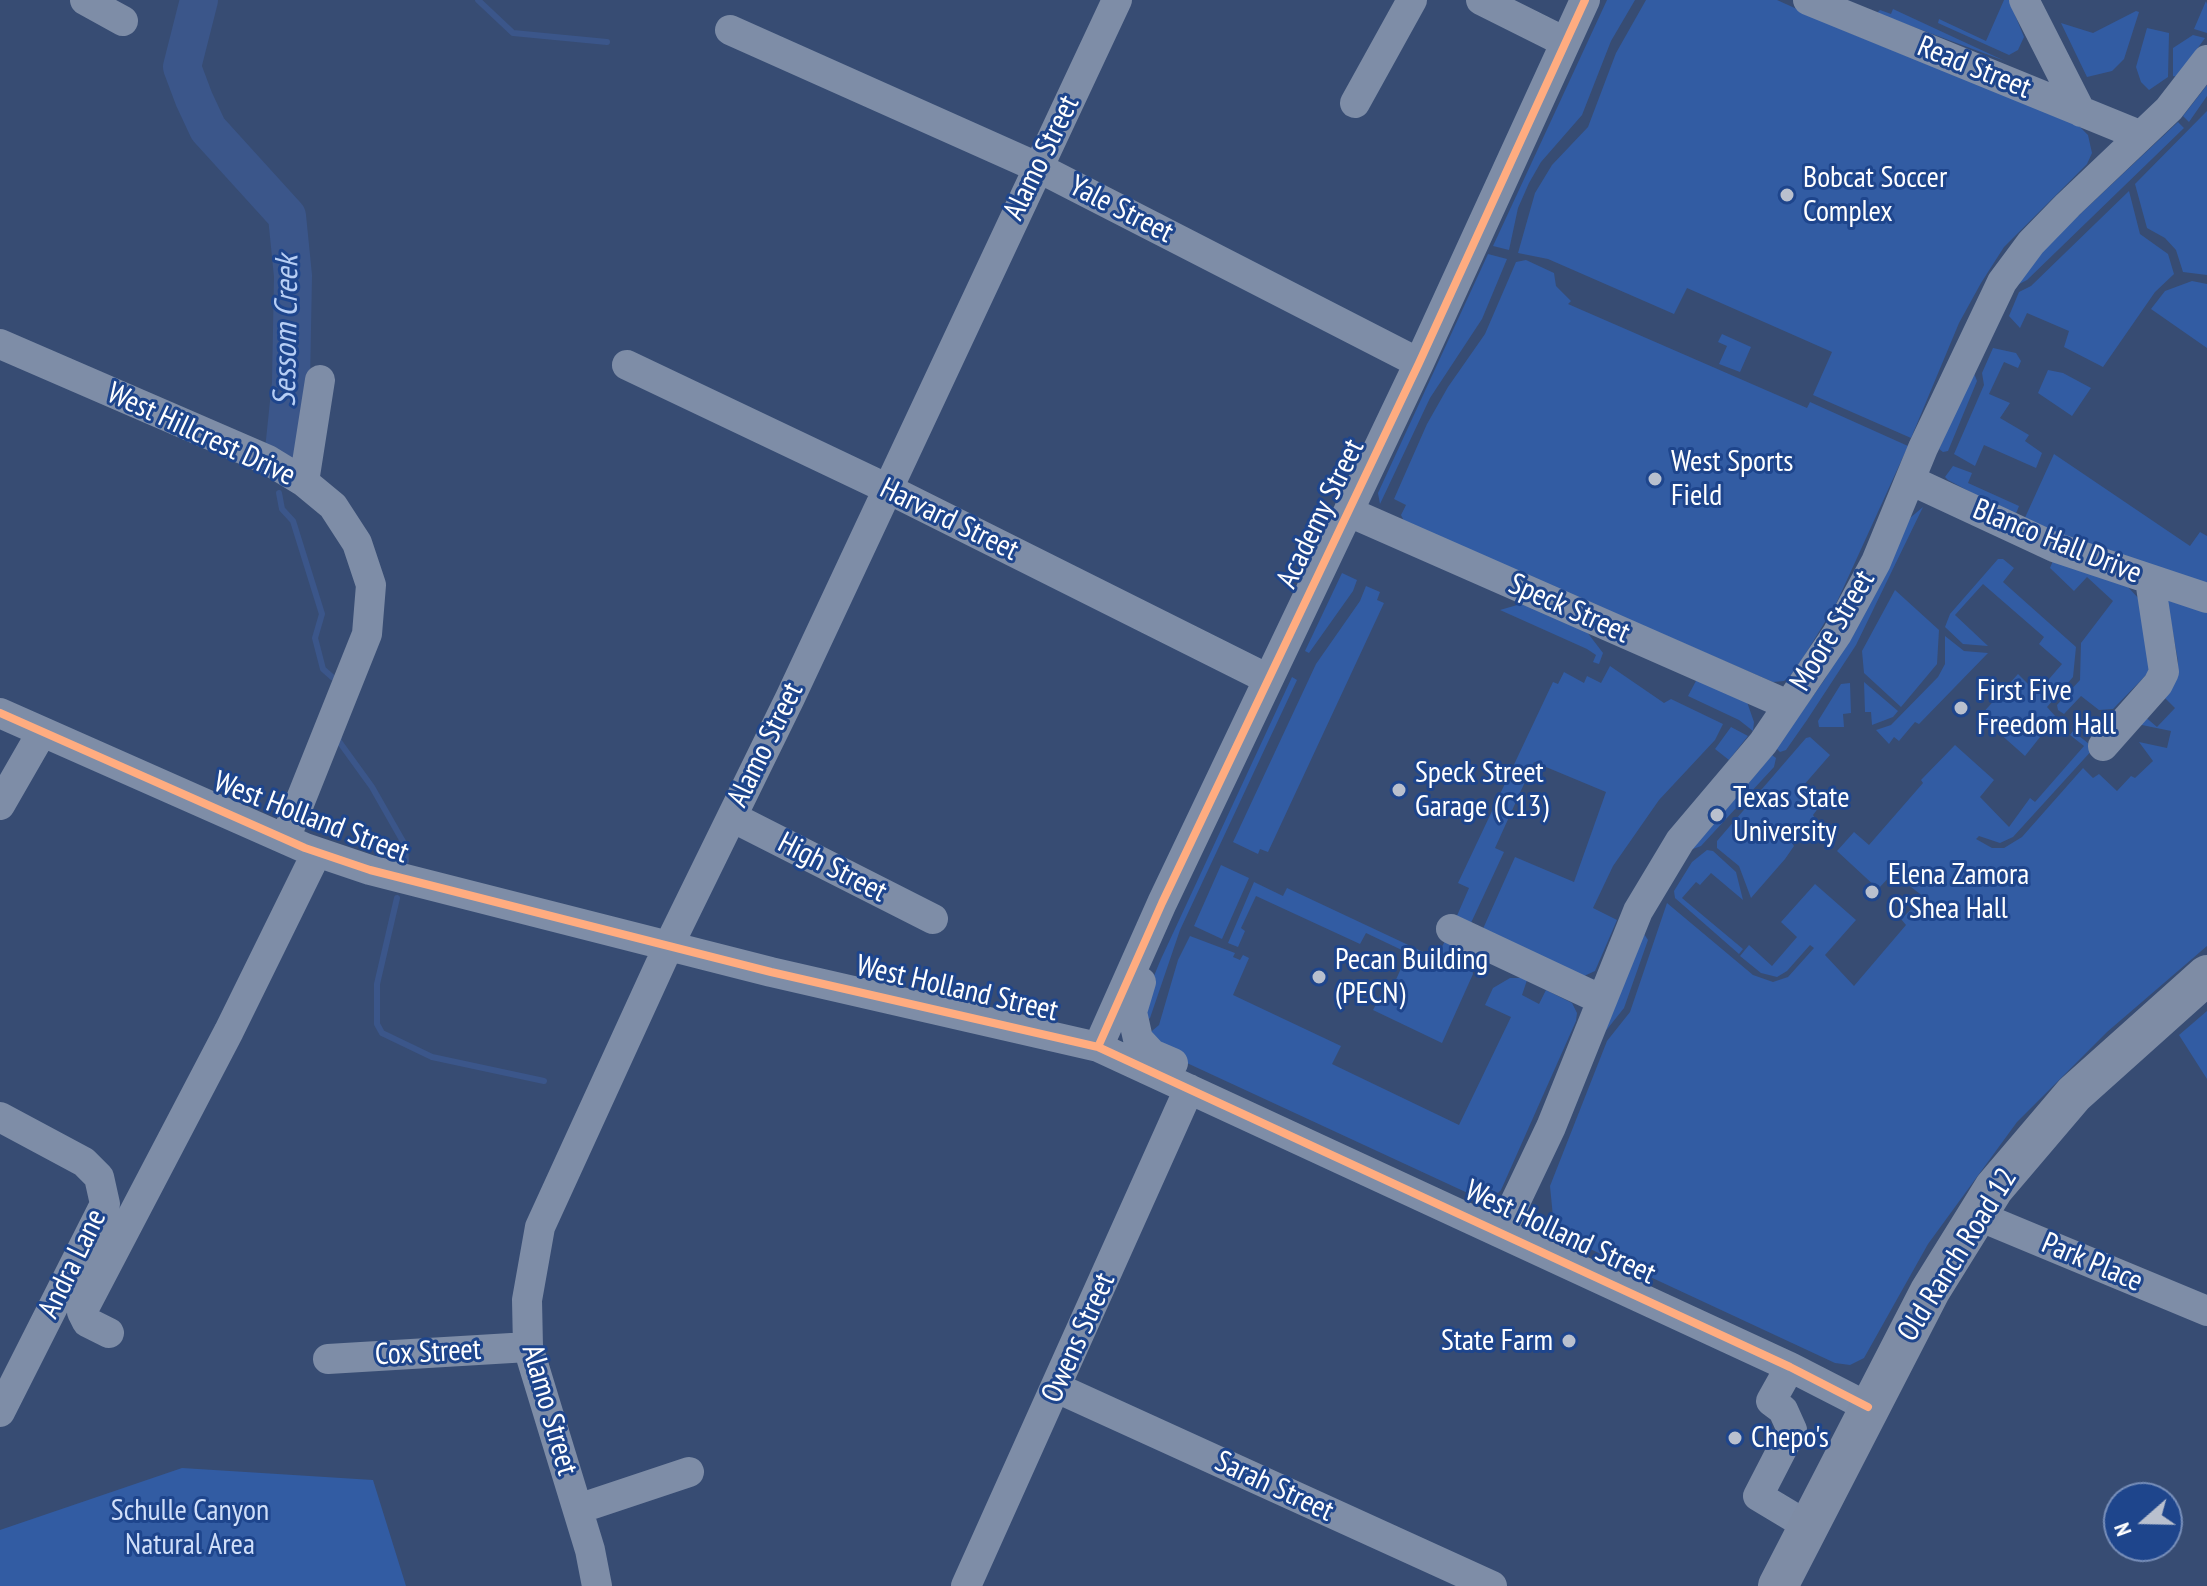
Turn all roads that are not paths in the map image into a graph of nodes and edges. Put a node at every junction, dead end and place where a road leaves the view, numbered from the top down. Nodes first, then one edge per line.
1 (85, 0) edge
2 (1117, 0) edge
3 (1412, 0) edge
4 (1481, 0) edge
5 (1585, 0) edge
6 (1808, 0) edge
7 (2024, 0) edge
8 (123, 21) dead end
9 (730, 30) dead end
10 (1565, 42) junction
11 (2207, 60) edge
12 (1355, 103) dead end
13 (2081, 112) junction
14 (2139, 135) junction
15 (1037, 167) junction
16 (0, 344) edge
17 (1419, 363) junction
18 (627, 365) dead end
19 (320, 380) dead end
20 (1910, 480) junction
21 (304, 482) junction
22 (886, 488) junction
23 (1349, 512) junction
24 (2150, 580) junction
25 (2207, 598) edge
26 (1268, 679) junction
27 (1788, 705) junction
28 (0, 713) edge
29 (42, 732) junction
30 (2103, 746) dead end
31 (0, 805) edge
32 (732, 817) junction
33 (285, 839) junction
34 (317, 852) junction
35 (933, 919) dead end
36 (1451, 929) dead end
37 (669, 945) junction
38 (1136, 961) junction
39 (2207, 975) edge
40 (1600, 999) junction
41 (1098, 1047) junction
42 (1196, 1092) junction
43 (0, 1117) edge
44 (1976, 1215) junction
45 (1501, 1232) junction
46 (2207, 1311) edge
47 (109, 1333) dead end
48 (528, 1347) junction
49 (328, 1359) dead end
50 (1790, 1367) junction
51 (1057, 1388) junction
52 (1868, 1407) junction
53 (0, 1412) edge
54 (689, 1472) dead end
55 (578, 1509) junction
56 (1808, 1526) junction
57 (597, 1586) edge
58 (966, 1586) edge
59 (1492, 1586) edge
60 (1778, 1586) edge

1 - 8 street
2 - 15 street, Alamo Street
3 - 12 street
4 - 10 street
5 - 10 street, Academy Street
6 - 13 street, Read Street
7 - 13 street
9 - 15 street, Yale Street
10 - 17 street, Academy Street
11 - 14 street, Moore Street
13 - 14 street, Read Street
14 - 20 street, Moore Street
15 - 17 street, Yale Street
15 - 22 street, Alamo Street
16 - 21 street, West Hillcrest Drive
17 - 23 street, Academy Street
18 - 22 street, Harvard Street
19 - 21 street
20 - 24 street, Blanco Hall Drive
20 - 27 street, Moore Street
21 - 33 street, West Hillcrest Drive
22 - 26 street, Harvard Street
22 - 32 street, Alamo Street
23 - 26 street, Academy Street
23 - 27 street, Speck Street
24 - 25 street, Blanco Hall Drive
24 - 30 street
26 - 38 street, Academy Street
27 - 40 street, Moore Street
28 - 29 street, West Holland Street
29 - 31 street
29 - 33 street, West Holland Street
32 - 35 street, High Street
32 - 37 street, Alamo Street
33 - 34 street, West Holland Street
34 - 37 street, West Holland Street
34 - 47 street
36 - 40 street
37 - 41 street, West Holland Street
37 - 48 street, Alamo Street
38 - 41 street, Academy Street
38 - 42 street
39 - 44 main road, Old Ranch Road 12
40 - 45 street, Moore Street
41 - 42 street, West Holland Street
42 - 45 street, West Holland Street
42 - 51 street, Owens Street
43 - 53 street, Andra Lane
44 - 46 street, Park Place
44 - 52 main road, Old Ranch Road 12
45 - 50 street, West Holland Street
48 - 49 street, Cox Street
48 - 55 street, Alamo Street
50 - 52 street, West Holland Street
50 - 56 street
51 - 58 street, Owens Street
51 - 59 street, Sarah Street
52 - 56 main road, Old Ranch Road 12
54 - 55 street, Alamo Street
55 - 57 street, Alamo Street
56 - 60 main road, Old Ranch Road 12

